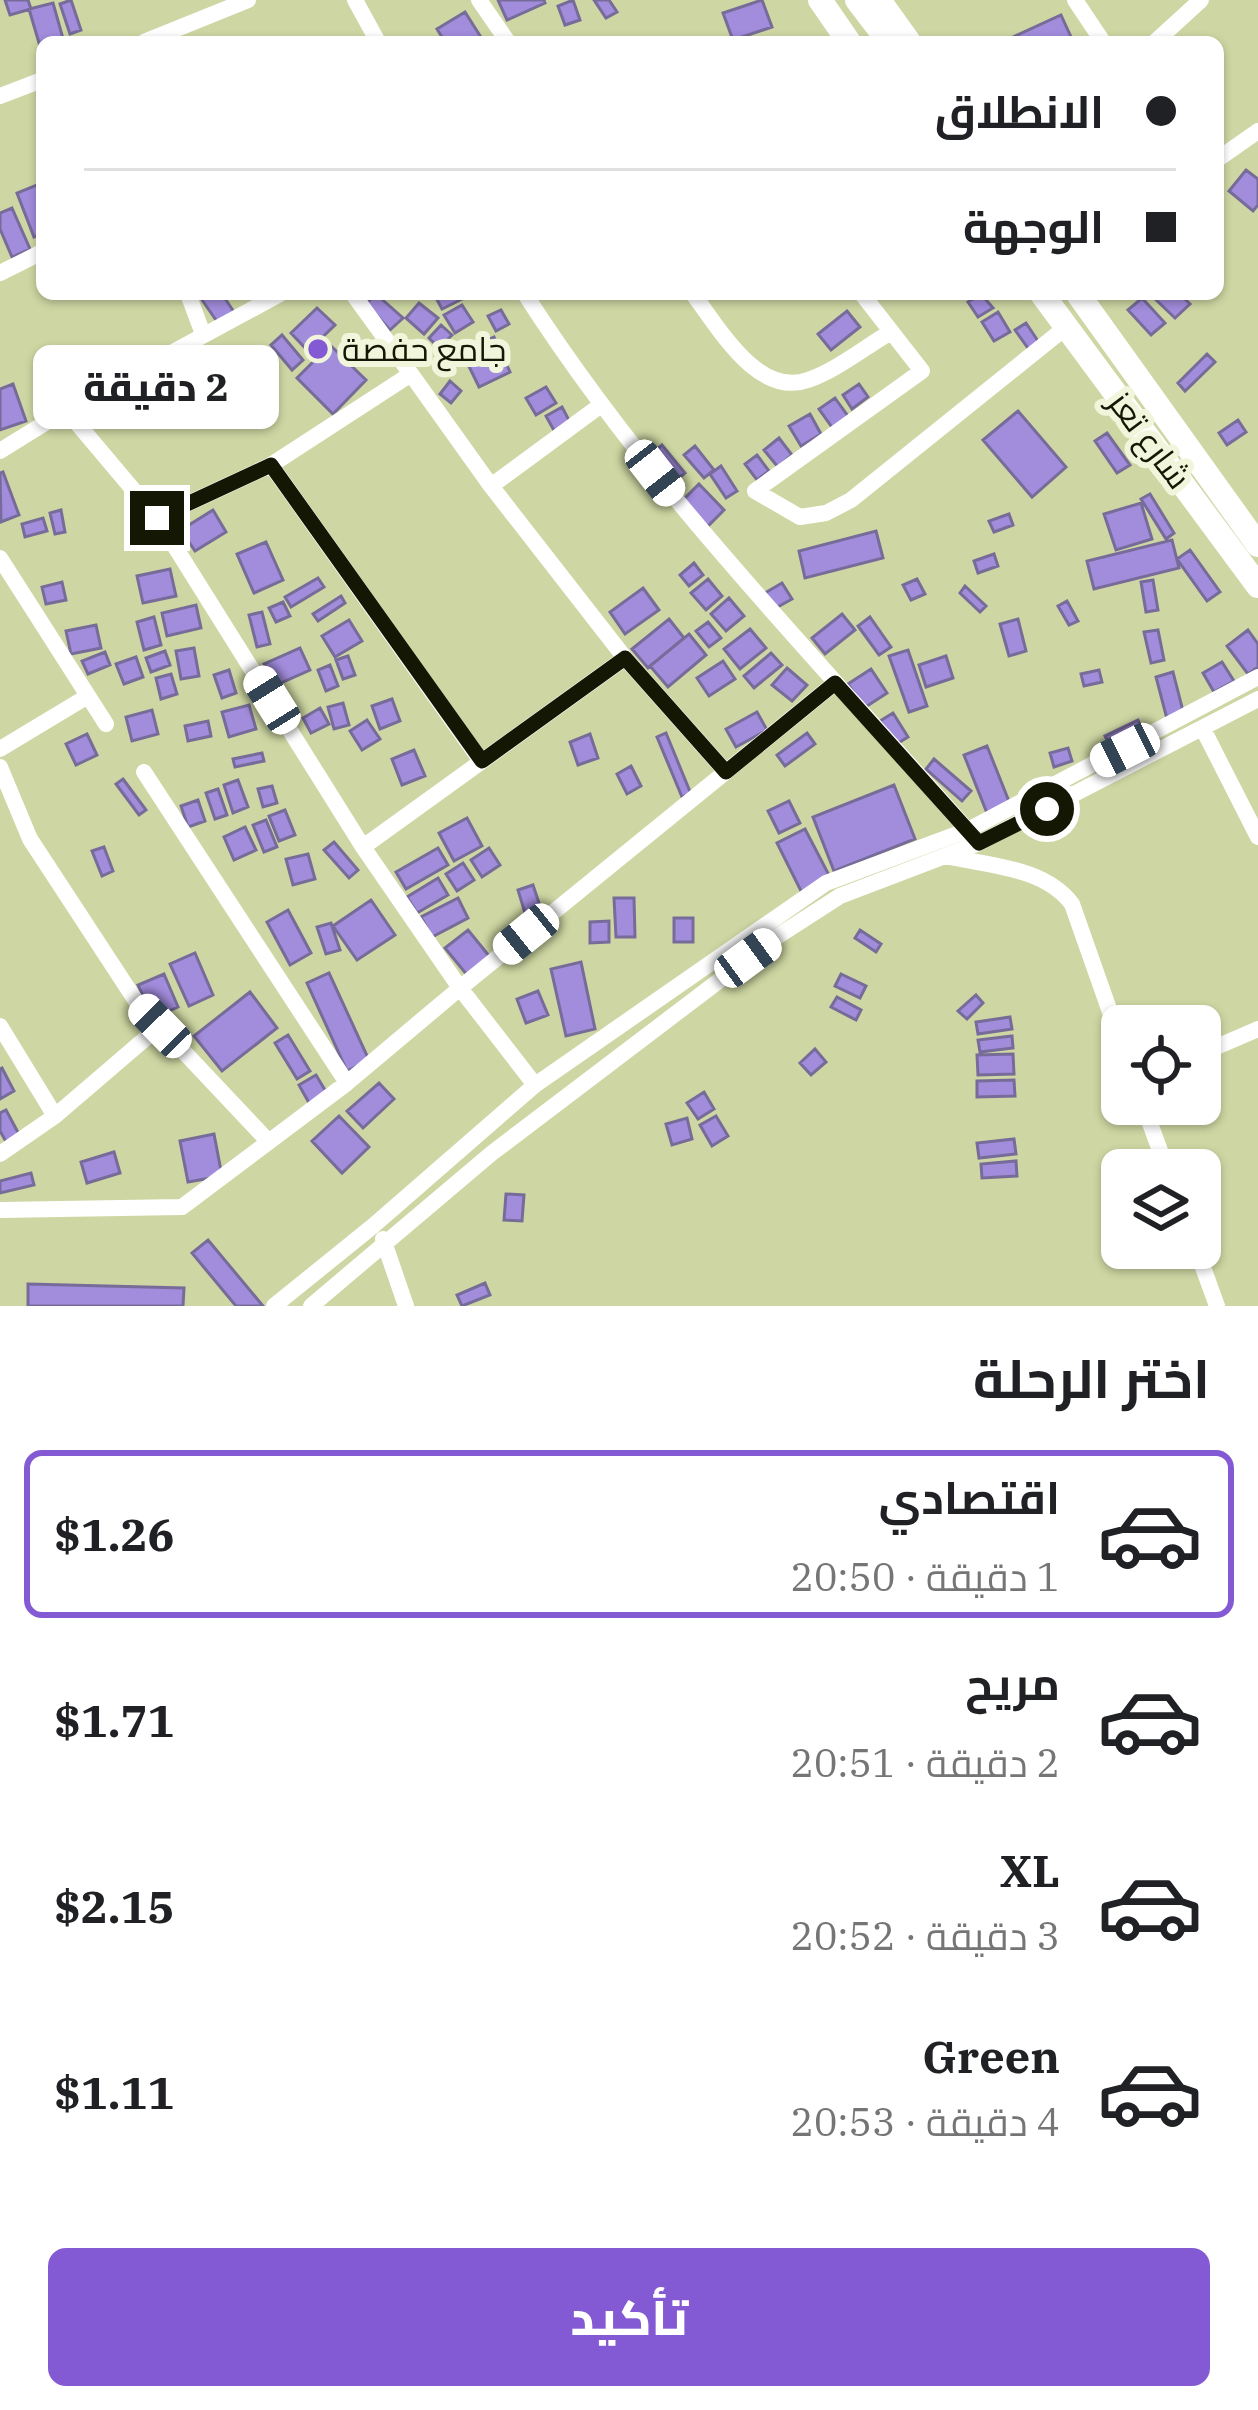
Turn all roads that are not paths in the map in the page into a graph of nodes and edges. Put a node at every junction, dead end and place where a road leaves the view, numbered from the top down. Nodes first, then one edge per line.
1 (248, 0) edge
2 (355, 0) edge
3 (479, 0) edge
4 (820, 0) edge
5 (837, 0) edge
6 (857, 0) edge
7 (879, 0) edge
8 (1075, 0) edge
9 (1202, 0) edge
10 (159, 36) edge
11 (375, 36) edge
12 (504, 36) edge
13 (845, 36) edge
14 (864, 36) edge
15 (884, 36) edge
16 (905, 36) edge
17 (1099, 36) edge
18 (1162, 36) edge
19 (36, 82) edge
20 (0, 96) edge
21 (1258, 131) edge
22 (1224, 156) edge
23 (36, 255) edge
24 (0, 274) edge
25 (190, 300) edge
26 (268, 300) edge
27 (357, 300) edge
28 (529, 300) edge
29 (698, 300) edge
30 (867, 300) edge
31 (1046, 300) edge
32 (1082, 300) edge
33 (1065, 328) junction
34 (891, 332) junction
35 (203, 334) junction
36 (411, 374) junction
37 (602, 405) junction
38 (66, 410) junction
39 (0, 451) edge
40 (271, 465) junction
41 (491, 486) junction
42 (157, 518) junction
43 (1226, 520) junction
44 (1258, 545) edge
45 (3, 570) edge
46 (1258, 586) edge
47 (625, 658) junction
48 (1258, 677) edge
49 (835, 683) junction
50 (88, 696) junction
51 (1258, 699) edge
52 (106, 724) dead end
53 (1203, 729) junction
54 (0, 749) edge
55 (482, 761) junction
56 (0, 767) edge
57 (144, 772) dead end
58 (726, 772) junction
59 (974, 836) junction
60 (1258, 837) edge
61 (363, 847) junction
62 (945, 856) junction
63 (460, 988) junction
64 (1108, 1005) edge
65 (0, 1026) edge
66 (160, 1026) junction
67 (1258, 1029) edge
68 (1221, 1045) edge
69 (346, 1084) junction
70 (536, 1085) junction
71 (55, 1116) junction
72 (269, 1142) junction
73 (0, 1154) edge
74 (0, 1210) edge
75 (373, 1226) junction
76 (386, 1243) junction
77 (1204, 1269) edge
78 (274, 1306) edge
79 (311, 1306) edge
80 (406, 1306) edge
81 (1217, 1306) edge

1 - 10 street
2 - 11 street
3 - 12 street
4 - 13 highway
5 - 14 highway
6 - 15 highway
7 - 16 highway
8 - 17 street
9 - 18 street
19 - 20 street
21 - 22 street
23 - 24 street
25 - 35 street
26 - 35 street
27 - 36 street
28 - 37 street
29 - 34 street
30 - 34 street
31 - 33 highway, شارع تعز
32 - 43 highway, شارع تعز
33 - 34 street
33 - 43 highway, شارع تعز
35 - 38 street
36 - 40 street
36 - 41 street
37 - 41 street
37 - 49 street
38 - 39 street
38 - 42 street
40 - 42 street
40 - 55 street
41 - 47 street
42 - 61 street
43 - 44 highway, شارع تعز
43 - 46 highway, شارع تعز
45 - 50 street
47 - 55 street
47 - 58 street
48 - 59 street
49 - 58 street
49 - 59 street
50 - 52 street
50 - 54 street
51 - 53 street
53 - 59 street
53 - 60 street
55 - 61 street
56 - 66 street
57 - 69 street
58 - 63 street
59 - 62 street
59 - 70 street
61 - 63 street
62 - 64 street
62 - 76 street
63 - 69 street
63 - 70 street
65 - 71 street
66 - 71 street
66 - 72 street
67 - 68 street
69 - 72 street
70 - 75 street
71 - 73 street
72 - 74 street
75 - 76 street
75 - 78 street
76 - 79 street
76 - 80 street
77 - 81 street

